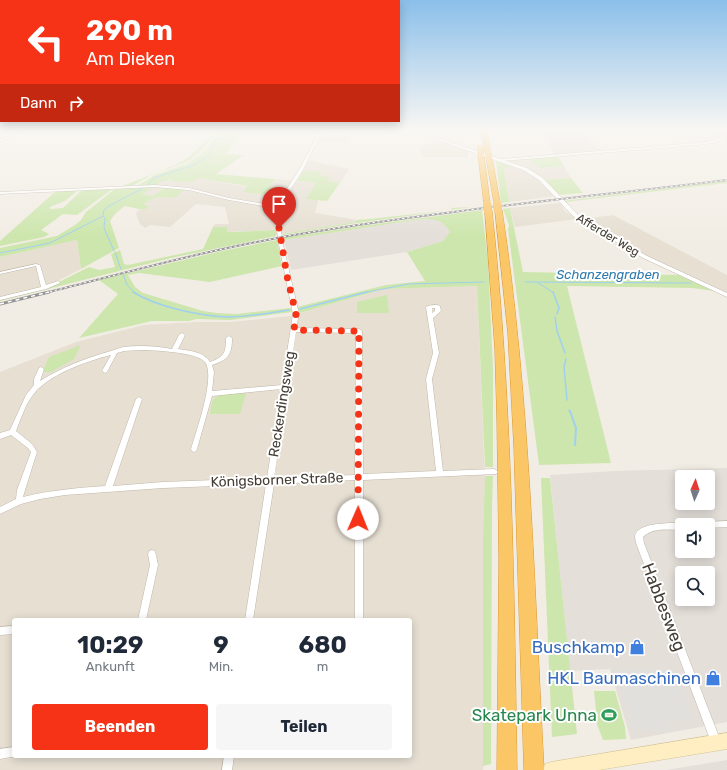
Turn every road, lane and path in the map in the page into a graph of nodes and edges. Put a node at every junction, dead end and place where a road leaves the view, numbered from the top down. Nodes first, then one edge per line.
1 (304, 165) edge
2 (483, 165) edge
3 (489, 165) edge
4 (516, 165) edge
5 (0, 192) edge
6 (278, 207) junction
7 (492, 207) junction
8 (0, 273) edge
9 (58, 282) dead end
10 (44, 288) junction
11 (727, 295) edge
12 (0, 299) edge
13 (430, 318) dead end
14 (294, 330) junction
15 (182, 335) dead end
16 (229, 338) dead end
17 (175, 350) junction
18 (115, 352) junction
19 (209, 364) junction
20 (41, 369) dead end
21 (106, 371) dead end
22 (37, 386) junction
23 (284, 387) junction
24 (209, 394) junction
25 (139, 398) dead end
26 (12, 432) junction
27 (0, 436) edge
28 (194, 449) dead end
29 (494, 472) dead end
30 (440, 474) junction
31 (359, 478) junction
32 (270, 480) junction
33 (108, 489) junction
34 (19, 502) junction
35 (0, 511) edge
36 (727, 524) edge
37 (715, 525) edge
38 (675, 526) edge
39 (152, 554) dead end
40 (142, 618) edge
41 (249, 618) edge
42 (359, 618) edge
43 (12, 630) edge
44 (0, 631) edge
45 (721, 741) edge
46 (12, 752) edge
47 (0, 754) edge
48 (229, 758) edge
49 (227, 770) edge
50 (507, 770) edge
51 (534, 770) edge
52 (550, 770) edge

1 - 6 street
2 - 7 highway
3 - 7 highway
4 - 11 street, Afferder Weg
5 - 6 street
6 - 14 street, Reckerdingsweg
7 - 50 highway
7 - 51 highway
8 - 10 street
9 - 10 street
10 - 12 street
13 - 30 street
14 - 23 street, Reckerdingsweg
14 - 31 street
15 - 17 street
16 - 19 street
17 - 18 street
17 - 19 street
18 - 21 street
18 - 22 street
19 - 24 street
20 - 22 street
22 - 26 street
23 - 24 street
23 - 32 street, Reckerdingsweg
24 - 28 street
25 - 33 street
26 - 27 street
26 - 34 street
29 - 30 street, Königsborner Straße
30 - 31 street, Königsborner Straße
31 - 32 street, Königsborner Straße
31 - 42 street
32 - 33 street, Königsborner Straße
32 - 41 street, Reckerdingsweg
33 - 34 street, Königsborner Straße
34 - 35 street, Königsborner Straße
36 - 37 street
38 - 45 street, Habbesweg
39 - 40 street
43 - 44 street
45 - 52 main road
46 - 47 street
48 - 49 street

